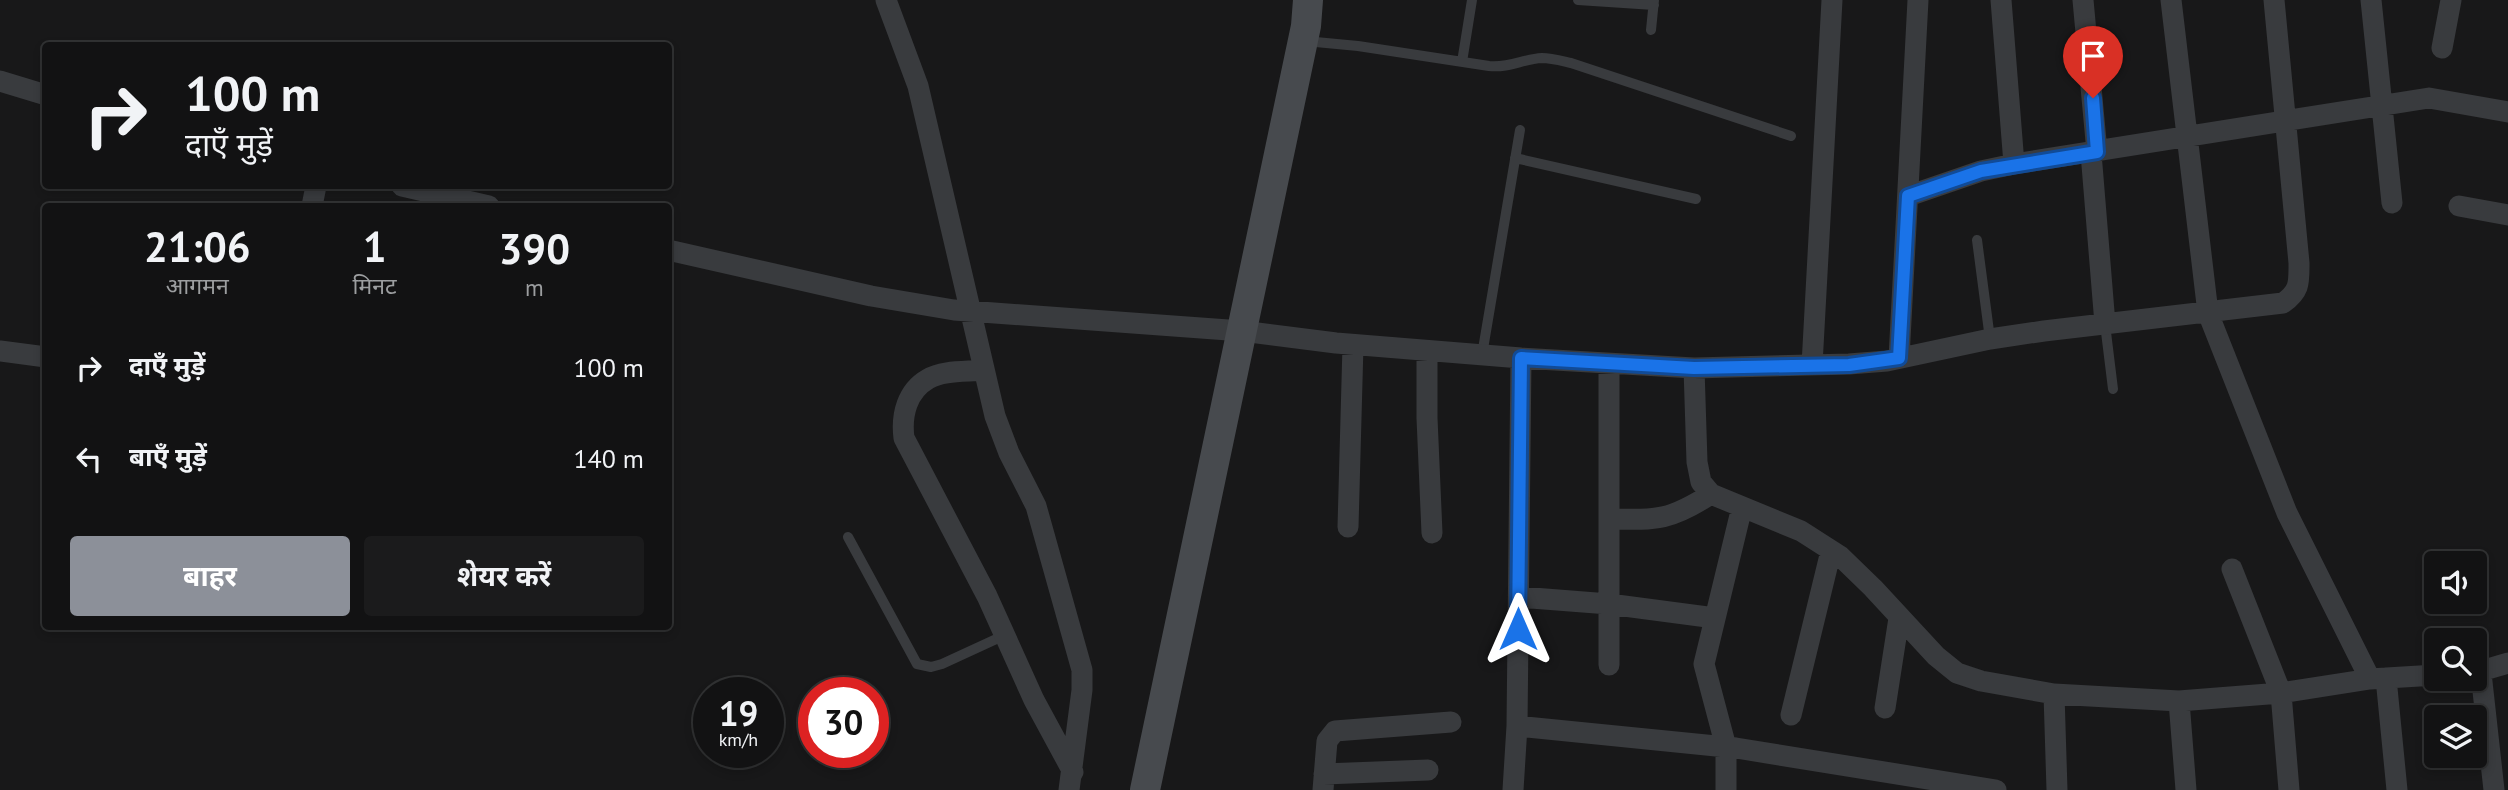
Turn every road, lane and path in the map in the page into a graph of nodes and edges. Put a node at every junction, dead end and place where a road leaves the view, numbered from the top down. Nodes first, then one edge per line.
1 (886, 0) edge
2 (1308, 0) edge
3 (1472, 0) edge
4 (1578, 0) edge
5 (1832, 0) edge
6 (1918, 0) edge
7 (2001, 0) edge
8 (2083, 0) edge
9 (2171, 0) edge
10 (2274, 0) edge
11 (2371, 0) edge
12 (2451, 0) edge
13 (1654, 2) edge
14 (1651, 30) dead end
15 (1303, 41) junction
16 (2442, 48) dead end
17 (1462, 62) junction
18 (0, 81) edge
19 (42, 94) edge
20 (2382, 106) junction
21 (2508, 112) edge
22 (2285, 122) junction
23 (1520, 130) dead end
24 (1791, 136) dead end
25 (2189, 137) junction
26 (2094, 152) junction
27 (1515, 158) junction
28 (2014, 164) junction
29 (415, 189) edge
30 (1908, 196) junction
31 (1696, 200) dead end
32 (476, 203) edge
33 (2392, 203) dead end
34 (2459, 206) dead end
35 (2508, 215) edge
36 (1977, 240) dead end
37 (672, 251) edge
38 (972, 310) junction
39 (2208, 313) junction
40 (2105, 324) junction
41 (1242, 331) junction
42 (1990, 339) junction
43 (1353, 345) junction
44 (0, 351) edge
45 (1427, 351) junction
46 (1482, 355) junction
47 (42, 356) edge
48 (1521, 358) junction
49 (1899, 358) junction
50 (1609, 364) junction
51 (1812, 365) junction
52 (1694, 368) junction
53 (984, 370) junction
54 (2113, 390) dead end
55 (1711, 494) junction
56 (1742, 507) junction
57 (1609, 519) junction
58 (1348, 527) dead end
59 (1432, 533) dead end
60 (848, 537) dead end
61 (1832, 551) junction
62 (2232, 569) dead end
63 (1518, 597) junction
64 (1609, 604) junction
65 (1715, 618) junction
66 (1899, 618) junction
67 (1005, 635) junction
68 (2508, 663) edge
69 (1609, 665) dead end
70 (2487, 670) edge
71 (2424, 676) edge
72 (2378, 678) junction
73 (2480, 691) edge
74 (2280, 693) junction
75 (2054, 694) junction
76 (2179, 701) junction
77 (1885, 708) dead end
78 (1791, 715) dead end
79 (1451, 722) dead end
80 (1517, 726) junction
81 (1726, 747) junction
82 (1428, 770) dead end
83 (1071, 781) edge
84 (1323, 782) edge
85 (1984, 789) edge
86 (1145, 790) edge
87 (1513, 790) edge
88 (1726, 790) edge
89 (2057, 790) edge
90 (2186, 790) edge
91 (2289, 790) edge
92 (2397, 790) edge
93 (2494, 790) edge

1 - 38 street
2 - 15 main road
3 - 17 lane
4 - 13 lane
5 - 51 street
6 - 30 street
7 - 28 street
8 - 26 street
9 - 25 street
10 - 22 street
11 - 20 street
12 - 16 street
13 - 14 lane
15 - 17 lane
15 - 41 main road
17 - 24 lane
18 - 19 street
20 - 21 street
20 - 22 street
20 - 33 street
22 - 25 street
22 - 39 street
23 - 27 lane
25 - 26 street
25 - 39 street
26 - 28 street
26 - 40 street
27 - 31 lane
27 - 46 lane
28 - 30 street
29 - 32 street
30 - 49 street
34 - 35 street
36 - 42 lane
37 - 38 street
38 - 41 street
38 - 53 street
39 - 40 street
39 - 72 street
40 - 42 street
40 - 54 lane
41 - 43 street
41 - 86 main road
42 - 49 street
43 - 45 street
43 - 58 street
44 - 47 street
45 - 46 street
45 - 59 street
46 - 48 street
48 - 50 street
48 - 63 street
49 - 51 street
50 - 52 street
50 - 57 street
51 - 52 street
52 - 55 street
53 - 67 street
53 - 83 street
55 - 56 street
55 - 57 street
56 - 61 street
56 - 65 street
57 - 64 street
60 - 67 lane
61 - 66 street
61 - 78 street
62 - 74 street
63 - 64 street
63 - 80 street
64 - 65 street
64 - 69 street
65 - 81 street
66 - 75 street
66 - 77 street
67 - 83 street
68 - 70 street
71 - 72 street
72 - 74 street
72 - 92 street
73 - 93 street
74 - 76 street
74 - 91 street
75 - 76 street
75 - 89 street
76 - 90 street
79 - 84 street
80 - 81 street
80 - 87 street
81 - 85 street
81 - 88 street
82 - 84 street

